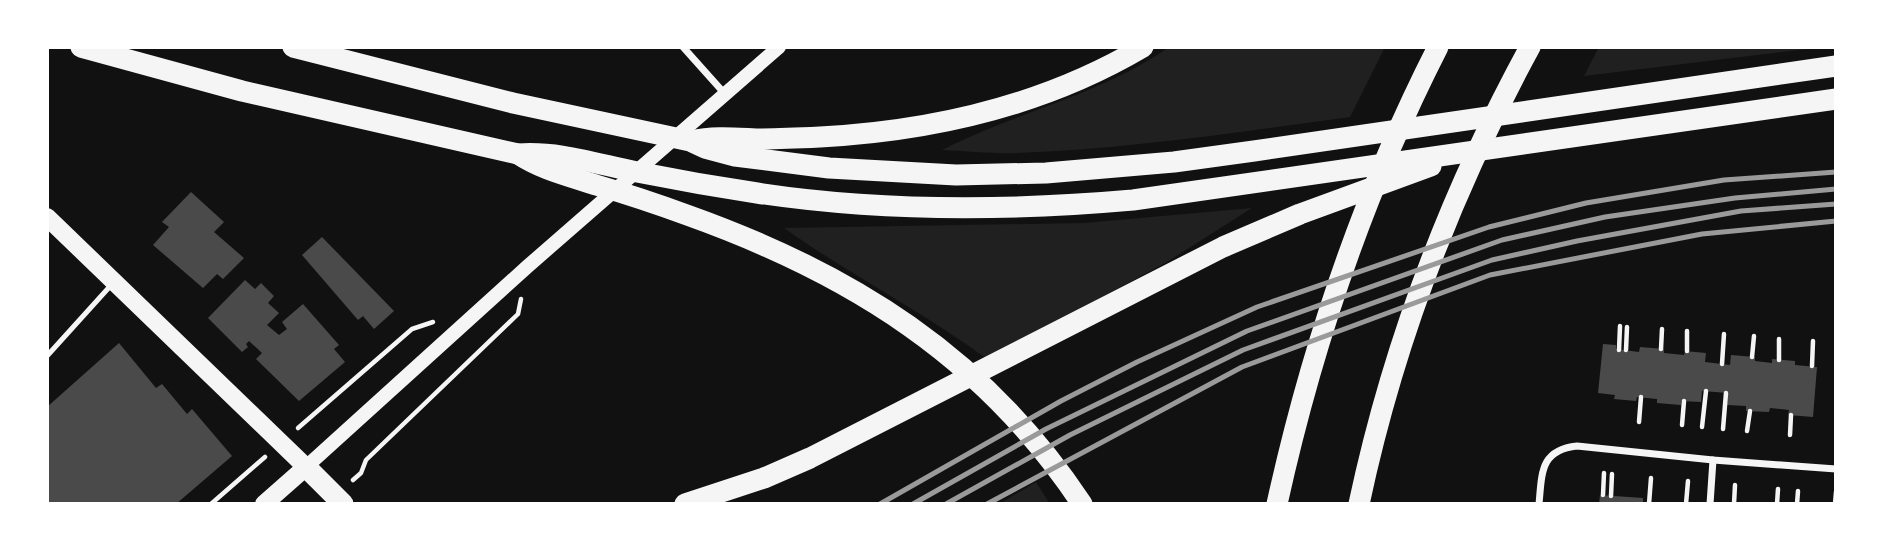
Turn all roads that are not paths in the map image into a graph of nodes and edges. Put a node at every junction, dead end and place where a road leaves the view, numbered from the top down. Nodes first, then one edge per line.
1 (82, 47) edge
2 (293, 47) edge
3 (683, 47) edge
4 (779, 47) edge
5 (1143, 47) edge
6 (1438, 47) edge
7 (1530, 47) edge
8 (1836, 66) edge
9 (725, 94) junction
10 (1836, 99) edge
11 (690, 141) junction
12 (518, 154) junction
13 (1456, 155) junction
14 (49, 222) edge
15 (114, 281) junction
16 (47, 356) edge
17 (1713, 460) junction
18 (306, 467) junction
19 (1836, 469) edge
20 (339, 500) edge
21 (264, 504) edge
22 (685, 504) edge
23 (1082, 504) edge
24 (1277, 504) edge
25 (1359, 504) edge
26 (1539, 504) edge
27 (1710, 504) edge

1 - 12 highway
2 - 11 highway
3 - 9 street
4 - 9 main road
5 - 11 highway
6 - 24 highway
7 - 25 highway
8 - 11 highway
9 - 18 main road
10 - 13 highway
12 - 13 highway
12 - 23 highway
13 - 22 highway
14 - 15 main road
15 - 16 lane
15 - 18 main road
17 - 19 street
17 - 26 street
17 - 27 street
18 - 20 highway
18 - 21 main road

